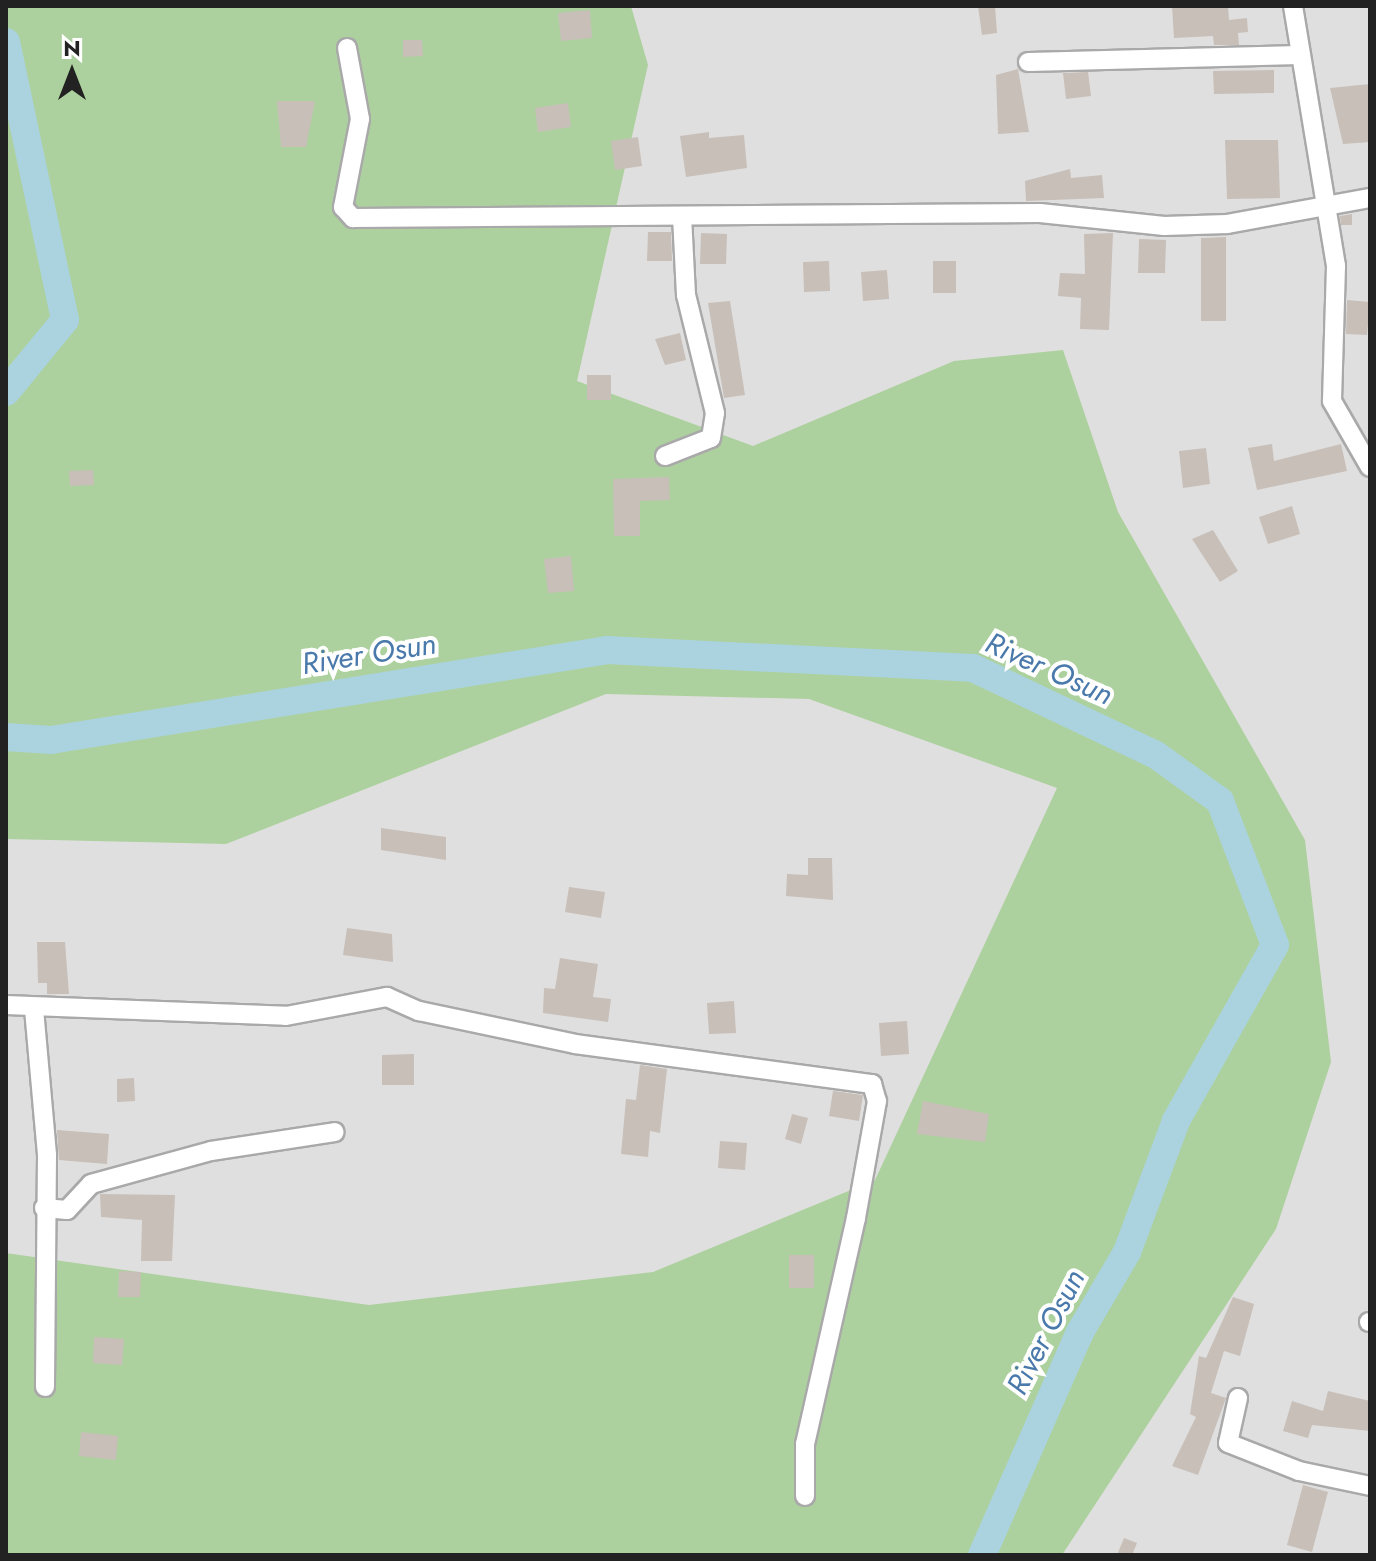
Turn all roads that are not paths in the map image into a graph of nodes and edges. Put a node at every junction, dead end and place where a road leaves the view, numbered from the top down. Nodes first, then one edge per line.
1 (1293, 6) edge
2 (347, 48) dead end
3 (1300, 55) junction
4 (1028, 62) dead end
5 (1370, 198) edge
6 (1325, 204) junction
7 (682, 216) junction
8 (665, 456) dead end
9 (1370, 467) edge
10 (6, 1005) edge
11 (34, 1009) junction
12 (335, 1132) dead end
13 (44, 1208) junction
14 (45, 1387) dead end
15 (1238, 1398) dead end
16 (1370, 1486) edge
17 (805, 1496) dead end

1 - 3 street
2 - 7 street
3 - 4 street
3 - 6 street
5 - 6 street
6 - 7 street
6 - 9 street
7 - 8 street
10 - 11 street
11 - 13 street
11 - 17 street
12 - 13 street
13 - 14 street
15 - 16 street

